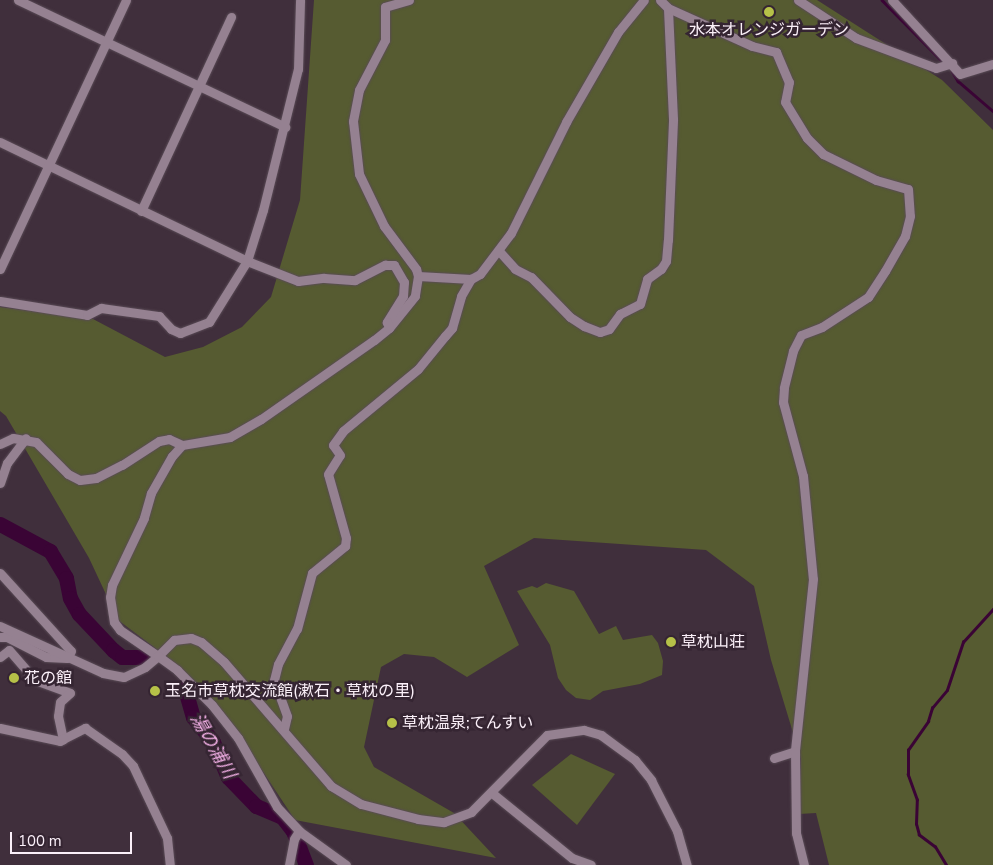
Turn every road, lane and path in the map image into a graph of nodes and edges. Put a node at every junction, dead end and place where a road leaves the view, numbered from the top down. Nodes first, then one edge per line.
1 (18, 0) edge
2 (126, 0) edge
3 (300, 0) edge
4 (409, 0) edge
5 (644, 0) edge
6 (660, 0) edge
7 (798, 0) edge
8 (892, 0) edge
9 (668, 8) junction
10 (231, 17) dead end
11 (106, 43) junction
12 (993, 64) edge
13 (948, 65) junction
14 (198, 87) junction
15 (285, 127) junction
16 (0, 142) edge
17 (48, 166) junction
18 (142, 211) junction
19 (499, 251) junction
20 (246, 261) junction
21 (0, 269) edge
22 (418, 276) junction
23 (471, 279) junction
24 (0, 301) edge
25 (389, 328) junction
26 (26, 438) junction
27 (0, 444) edge
28 (182, 445) junction
29 (0, 483) edge
30 (0, 573) edge
31 (0, 626) edge
32 (0, 638) edge
33 (0, 656) edge
34 (158, 656) junction
35 (67, 658) junction
36 (0, 728) edge
37 (284, 729) junction
38 (63, 739) junction
39 (795, 751) junction
40 (774, 758) dead end
41 (492, 793) junction
42 (296, 835) junction
43 (170, 865) edge
44 (289, 865) edge
45 (346, 865) edge
46 (591, 865) edge
47 (687, 865) edge
48 (804, 865) edge

1 - 11 street
2 - 11 street
3 - 15 street
4 - 22 street
5 - 19 street
6 - 9 street
7 - 13 street
8 - 13 street
9 - 19 street
9 - 39 street
10 - 14 street
11 - 14 street
11 - 17 street
12 - 13 street
14 - 15 street
14 - 18 street
15 - 20 street
16 - 17 street
17 - 18 street
17 - 21 street
18 - 20 street
19 - 23 street
20 - 24 street
20 - 25 street
22 - 23 street
22 - 25 street
23 - 37 street
25 - 28 street
26 - 27 street
26 - 28 street
26 - 29 street
28 - 34 street
30 - 35 street
31 - 35 street
32 - 35 street
33 - 38 street
34 - 35 street
34 - 37 street
34 - 42 street
36 - 38 street
37 - 41 street
38 - 43 street
39 - 40 street
39 - 48 street
41 - 46 street
41 - 47 street
42 - 44 street
42 - 45 street

